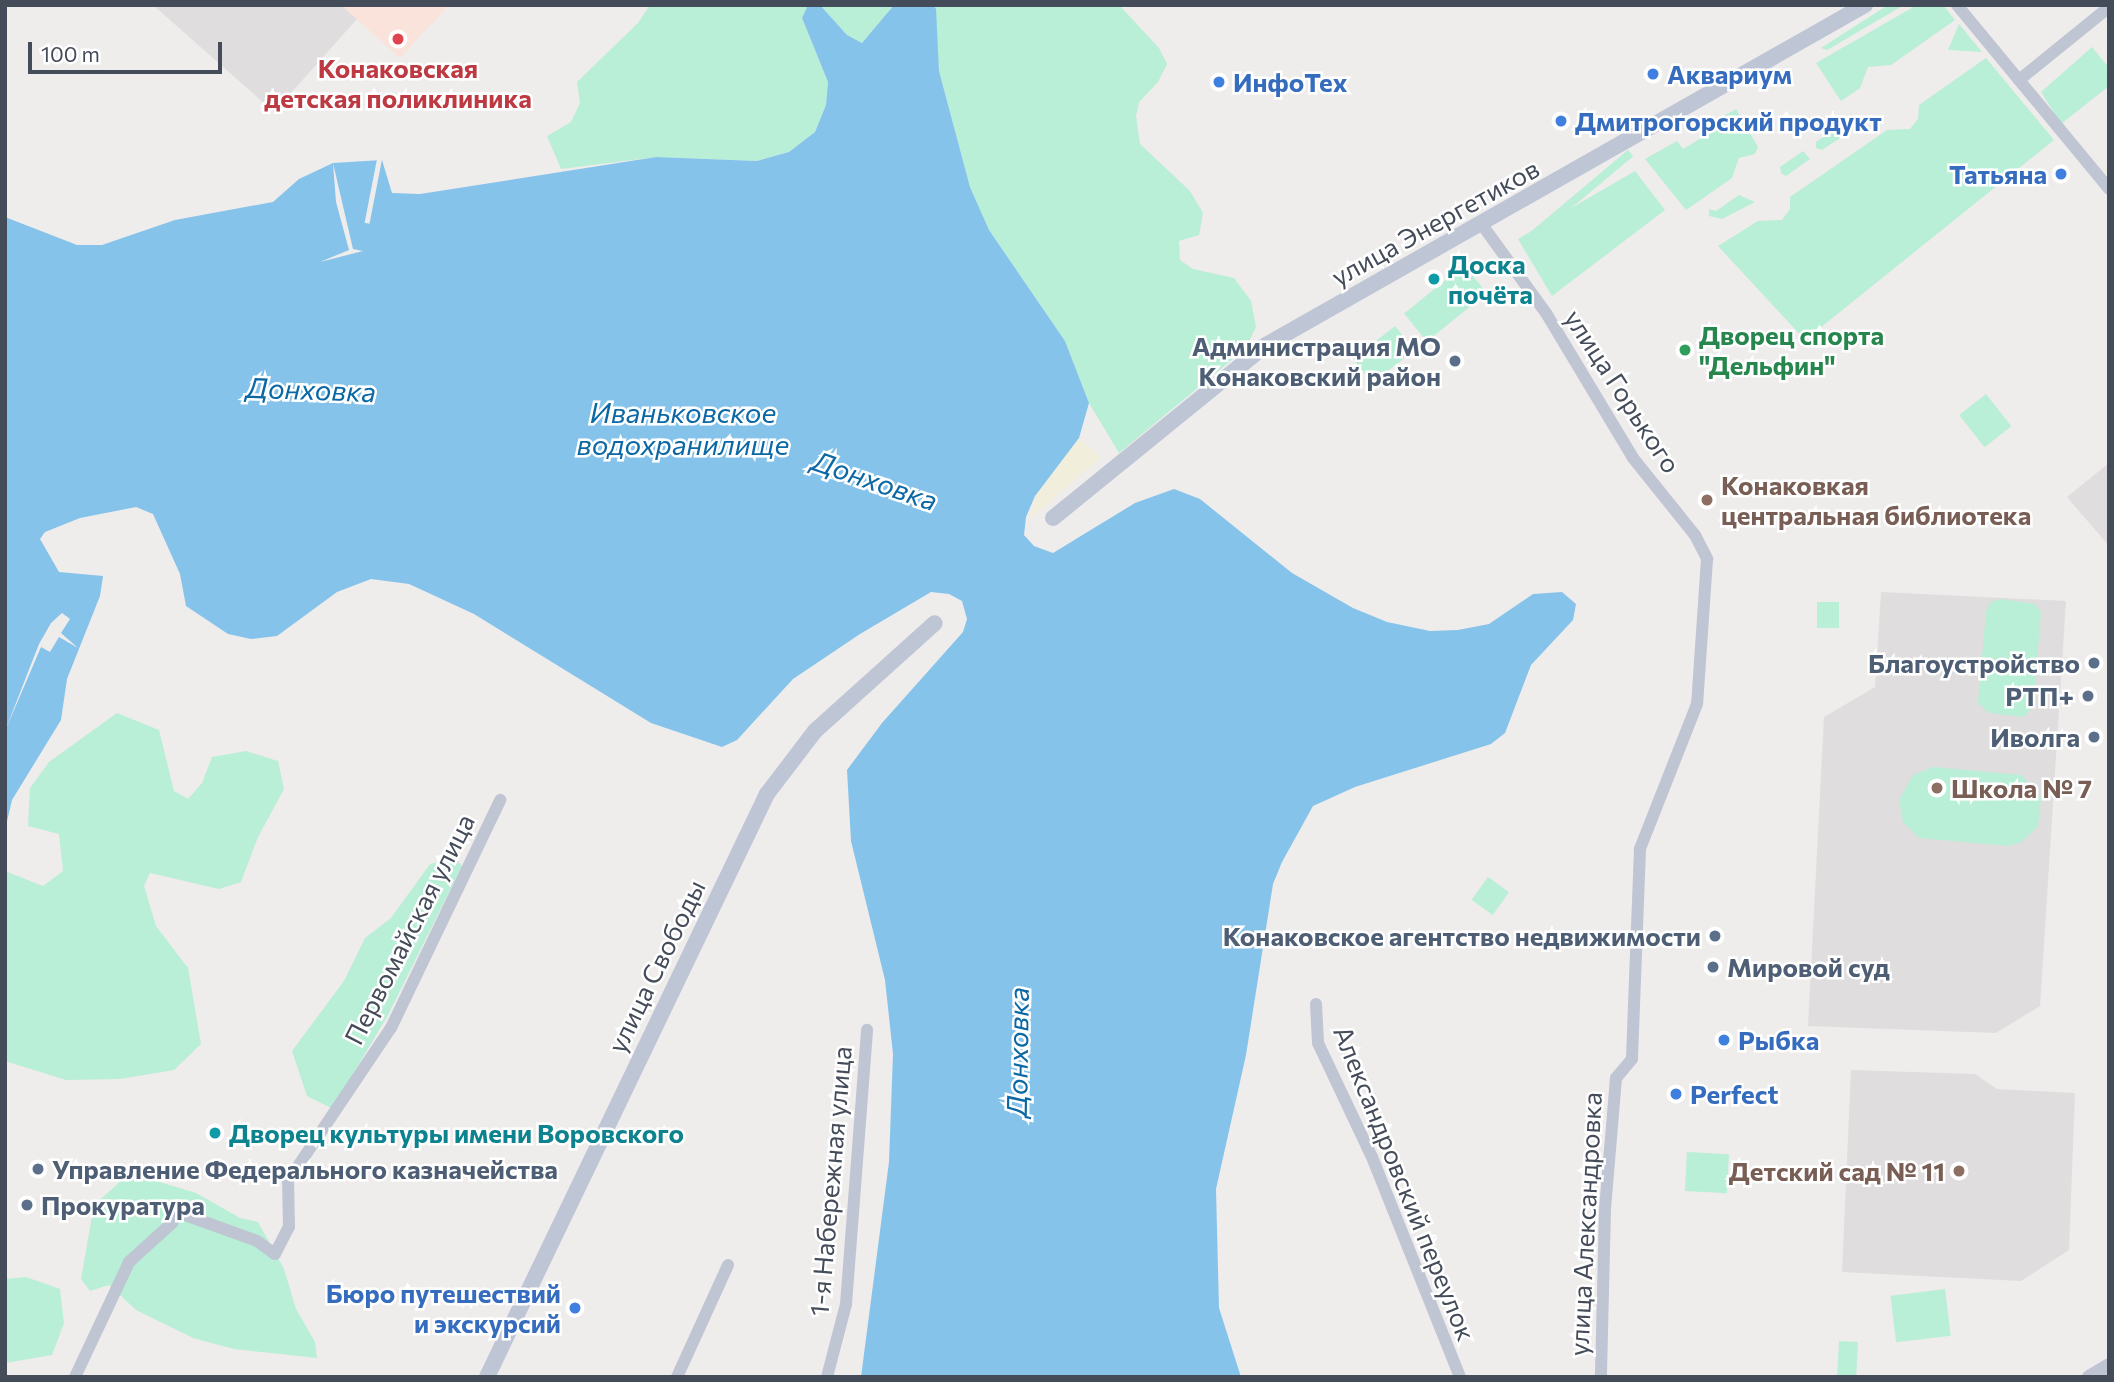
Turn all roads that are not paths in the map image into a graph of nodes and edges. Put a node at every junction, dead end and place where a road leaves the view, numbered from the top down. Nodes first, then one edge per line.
1 (1865, 5) edge
2 (1958, 5) edge
3 (2109, 7) edge
4 (2019, 80) junction
5 (2109, 190) edge
6 (1483, 226) junction
7 (1053, 518) dead end
8 (935, 623) dead end
9 (500, 800) dead end
10 (1637, 869) joint
11 (1316, 1004) dead end
12 (867, 1030) dead end
13 (728, 1265) dead end
14 (2109, 1365) edge
15 (75, 1377) edge
16 (487, 1377) edge
17 (677, 1377) edge
18 (827, 1377) edge
19 (1460, 1377) edge
20 (1601, 1377) edge
21 (2089, 1377) edge

1 - 6 main road, улица Энергетиков
2 - 4 street
3 - 4 street
4 - 5 street
6 - 7 main road, улица Энергетиков
6 - 10 street, улица Горького
8 - 16 main road, улица Свободы
9 - 15 street, Первомайская улица
10 - 20 street, улица Александровка
11 - 19 street, Александровский переулок
12 - 18 street, 1-я Набережная улица
13 - 17 street
14 - 21 street

